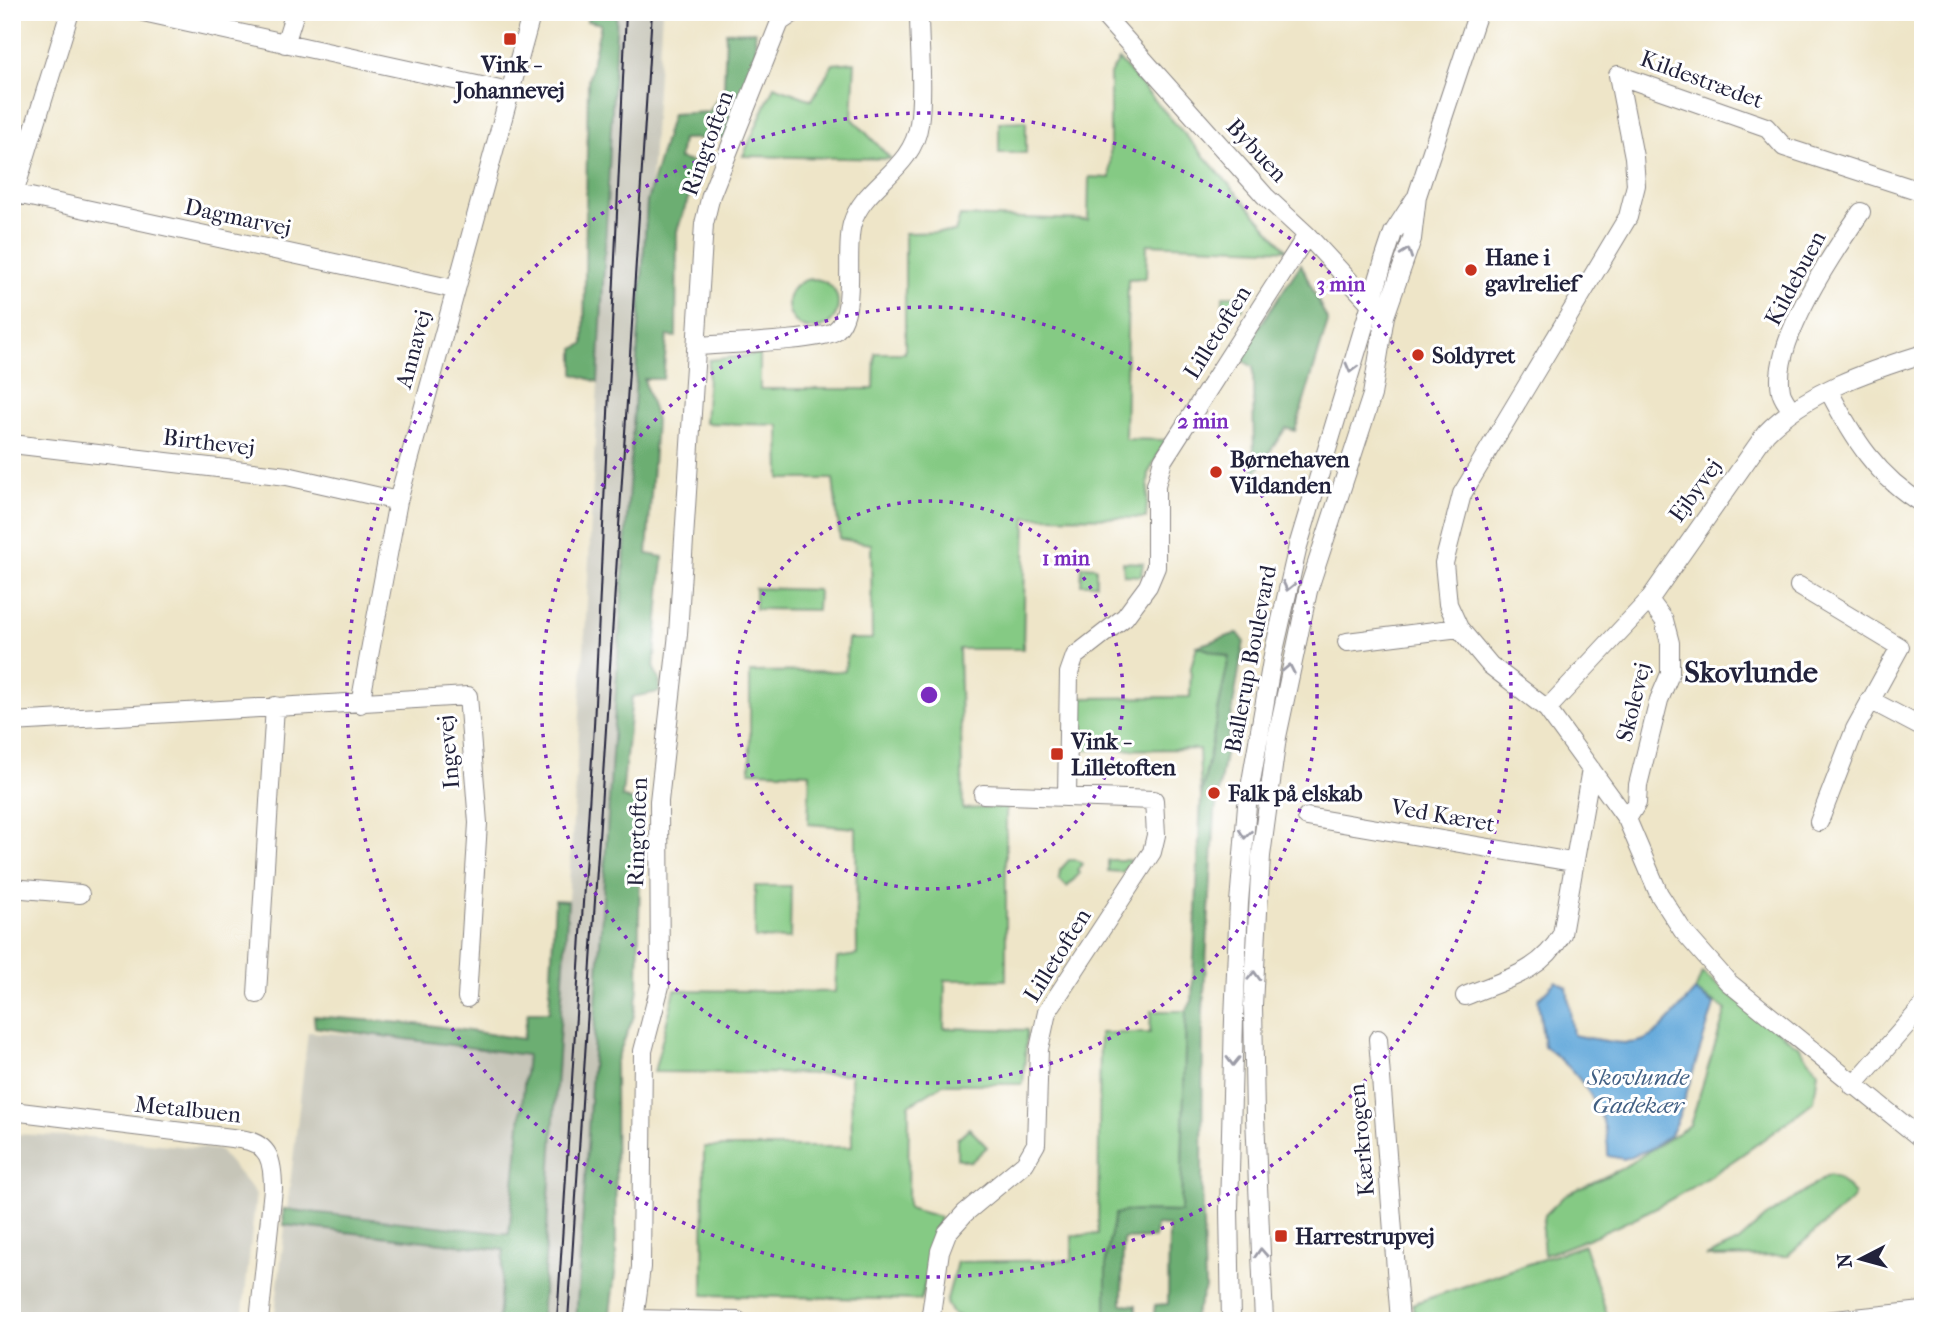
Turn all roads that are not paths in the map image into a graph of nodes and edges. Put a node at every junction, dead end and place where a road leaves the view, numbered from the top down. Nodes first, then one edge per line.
1 (71, 12) edge
2 (143, 12) edge
3 (295, 12) edge
4 (532, 12) edge
5 (796, 12) edge
6 (919, 12) edge
7 (1101, 12) edge
8 (1478, 12) edge
9 (285, 44) junction
10 (509, 92) junction
11 (1923, 192) edge
12 (13, 195) edge
13 (1417, 196) junction
14 (1861, 212) dead end
15 (1307, 234) junction
16 (454, 289) junction
17 (1369, 302) junction
18 (1388, 308) junction
19 (698, 346) junction
20 (1923, 354) edge
21 (1829, 391) junction
22 (1791, 410) junction
23 (12, 444) edge
24 (398, 501) junction
25 (1923, 504) edge
26 (1799, 586) dead end
27 (1649, 600) junction
28 (1459, 628) junction
29 (1347, 642) dead end
30 (1870, 700) junction
31 (360, 704) junction
32 (275, 706) junction
33 (1547, 709) junction
34 (12, 722) edge
35 (1923, 728) edge
36 (1591, 769) junction
37 (983, 794) dead end
38 (1067, 796) junction
39 (1307, 817) dead end
40 (1627, 819) junction
41 (1819, 822) dead end
42 (1572, 862) junction
43 (12, 888) edge
44 (80, 894) dead end
45 (257, 994) dead end
46 (1465, 996) dead end
47 (467, 998) dead end
48 (1923, 1006) edge
49 (1378, 1039) dead end
50 (1853, 1086) junction
51 (12, 1111) edge
52 (1923, 1140) edge
53 (1923, 1311) edge
54 (634, 1320) edge
55 (259, 1321) edge
56 (738, 1321) edge
57 (930, 1321) edge
58 (1231, 1321) edge
59 (1264, 1321) edge
60 (1400, 1321) edge
61 (1825, 1321) edge

1 - 12 street
2 - 9 street
3 - 9 street
4 - 10 street, Annavej
5 - 19 street, Ringtoften
6 - 19 street
7 - 15 street, Bybuen
8 - 13 street, Ballerup Boulevard
9 - 10 street
10 - 16 street, Annavej
11 - 28 street, Kildestrædet
12 - 16 street, Dagmarvej
13 - 17 street, Ballerup Boulevard
18 -> 13 street, Ballerup Boulevard
14 - 22 street, Kildebuen
15 - 17 street, Bybuen
15 - 38 street, Lilletoften
16 - 24 street, Annavej
17 - 18 street
17 -> 58 street, Ballerup Boulevard
59 -> 18 street, Ballerup Boulevard
19 - 54 street, Ringtoften
20 - 21 street, Ejbyvej
21 - 22 street, Ejbyvej
21 - 25 street
22 - 27 street, Ejbyvej
23 - 24 street, Birthevej
24 - 31 street, Annavej
26 - 30 street
27 - 33 street, Ejbyvej
27 - 40 street, Skolevej
28 - 29 street
28 - 33 street
30 - 35 street
30 - 41 street
31 - 32 street, Ingevej
31 - 47 street, Ingevej
32 - 34 street, Ingevej
32 - 45 street
33 - 36 street
36 - 40 street
36 - 42 street
37 - 38 street, Lilletoften
38 - 57 street, Lilletoften
39 - 42 street, Ved Kæret
40 - 50 street
42 - 46 street
43 - 44 street
48 - 50 street
49 - 60 street, Kærkrogen
50 - 52 street
51 - 55 street, Metalbuen
53 - 61 street
54 - 56 street, Ringtoften

